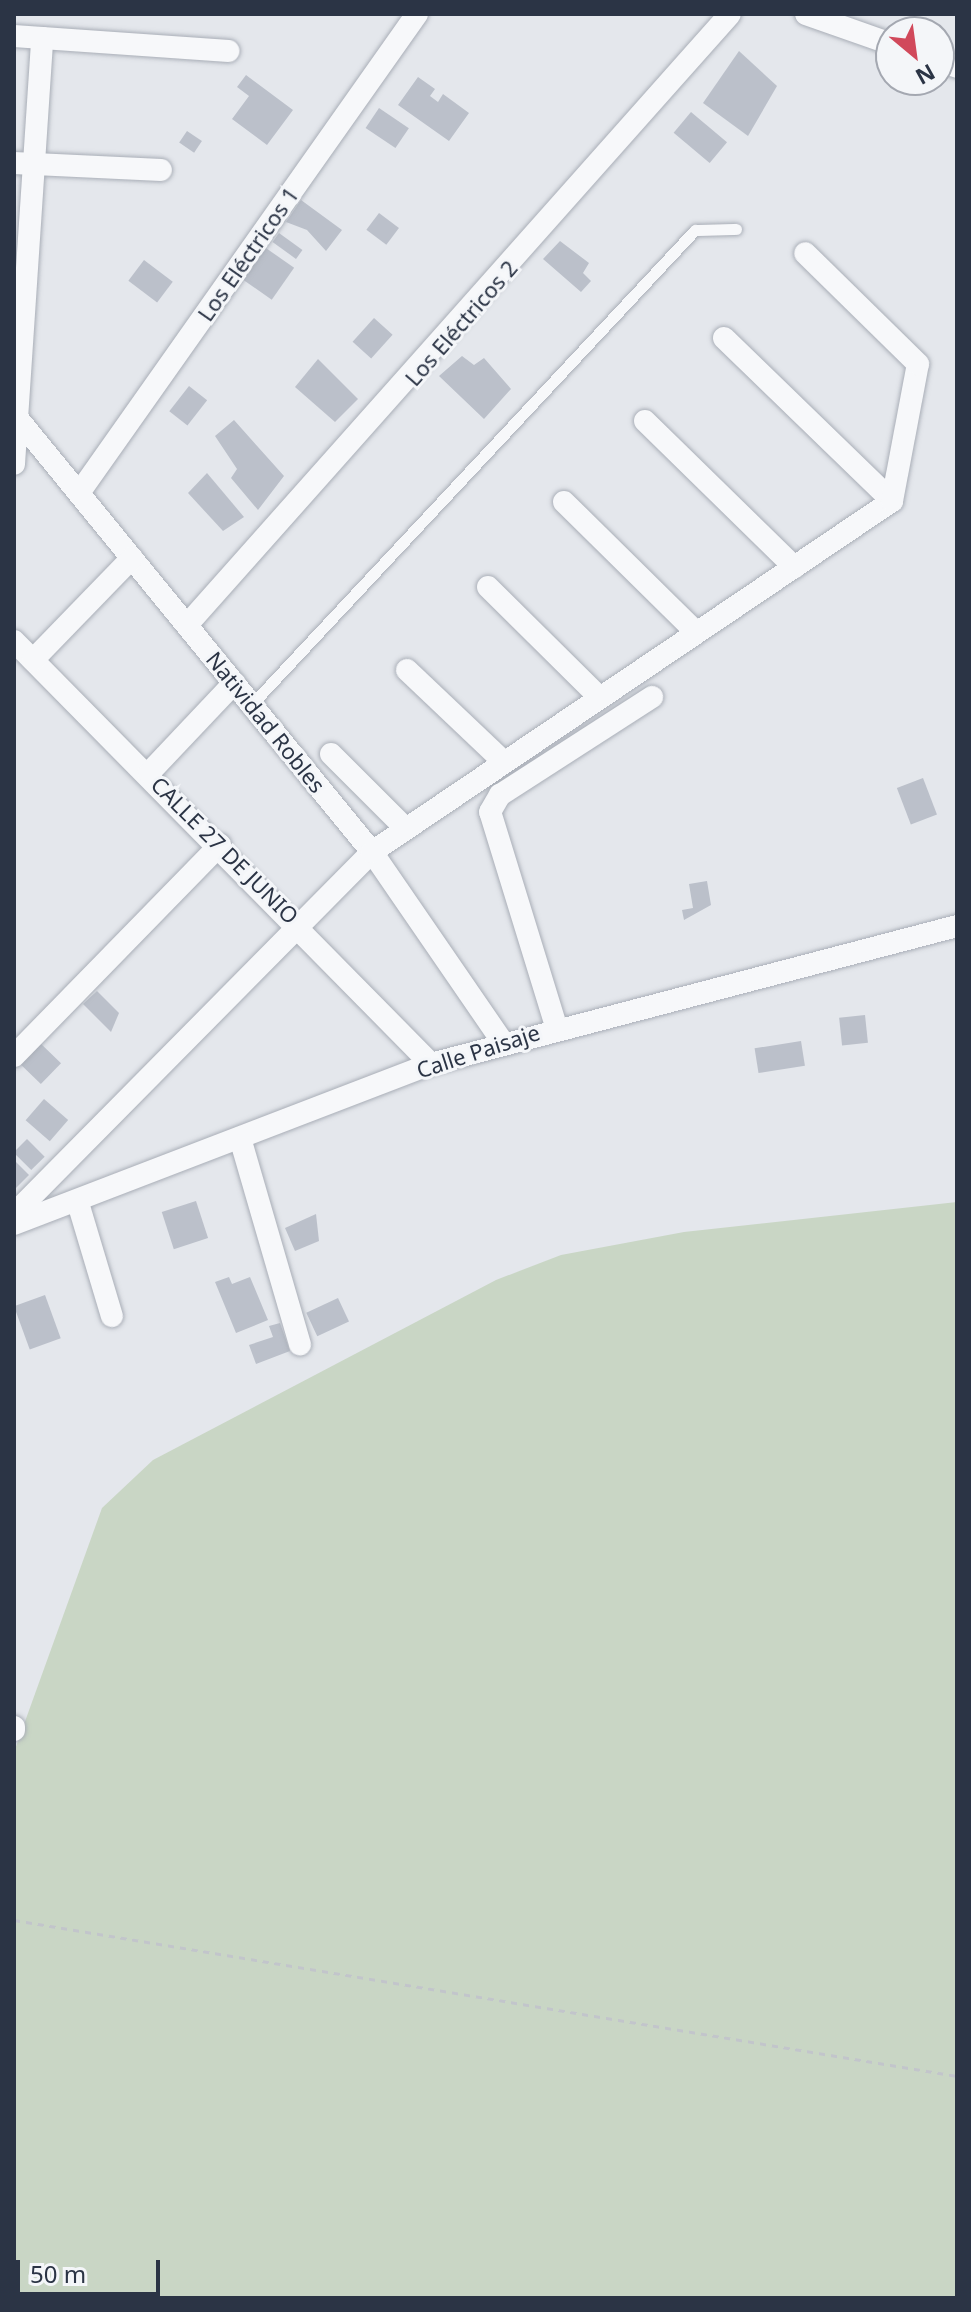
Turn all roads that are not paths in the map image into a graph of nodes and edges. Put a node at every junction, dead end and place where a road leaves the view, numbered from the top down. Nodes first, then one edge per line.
1 (417, 14) edge
2 (730, 14) edge
3 (806, 14) edge
4 (14, 36) edge
5 (42, 38) junction
6 (875, 38) edge
7 (228, 51) dead end
8 (24, 164) edge
9 (161, 170) dead end
10 (736, 229) dead end
11 (805, 253) dead end
12 (724, 338) dead end
13 (15, 415) edge
14 (645, 421) dead end
15 (14, 464) edge
16 (79, 493) junction
17 (892, 501) junction
18 (564, 502) dead end
19 (132, 558) junction
20 (794, 567) junction
21 (488, 587) dead end
22 (187, 625) junction
23 (696, 632) junction
24 (14, 641) edge
25 (33, 660) junction
26 (407, 670) dead end
27 (234, 683) junction
28 (599, 697) junction
29 (652, 697) dead end
30 (252, 704) junction
31 (331, 754) dead end
32 (503, 761) junction
33 (149, 773) junction
34 (404, 827) junction
35 (220, 845) junction
36 (372, 852) junction
37 (301, 924) junction
38 (957, 926) edge
39 (556, 1026) junction
40 (502, 1041) junction
41 (14, 1056) edge
42 (431, 1064) junction
43 (240, 1138) junction
44 (78, 1203) junction
45 (14, 1214) edge
46 (14, 1224) edge
47 (112, 1316) dead end
48 (300, 1344) dead end

1 - 16 street, Los Eléctricos 1
2 - 22 street, Los Eléctricos 2
3 - 6 street
4 - 5 street
5 - 7 street
5 - 8 street
8 - 9 street
8 - 13 street
10 - 30 lane
11 - 17 street
12 - 17 street
13 - 15 street
13 - 16 street, Natividad Robles
14 - 20 street
16 - 19 street, Natividad Robles
17 - 20 street
18 - 23 street
19 - 22 street, Natividad Robles
19 - 25 street
20 - 23 street
21 - 28 street
22 - 27 street, Natividad Robles
23 - 28 street
24 - 25 street, CALLE 27 DE JUNIO
25 - 33 street, CALLE 27 DE JUNIO
26 - 32 street
27 - 30 street, Natividad Robles
27 - 33 street
28 - 32 street
29 - 39 street
30 - 36 street, Natividad Robles
31 - 34 street
32 - 34 street
33 - 35 street, CALLE 27 DE JUNIO
34 - 36 street
35 - 37 street, CALLE 27 DE JUNIO
35 - 41 street
36 - 37 street
36 - 40 street, Natividad Robles
37 - 42 street, CALLE 27 DE JUNIO
37 - 45 street
38 - 39 street, Calle Paisaje
39 - 40 street, Calle Paisaje
40 - 42 street, Calle Paisaje
42 - 43 street, Calle Paisaje
43 - 44 street, Calle Paisaje
43 - 48 street
44 - 46 street, Calle Paisaje
44 - 47 street

